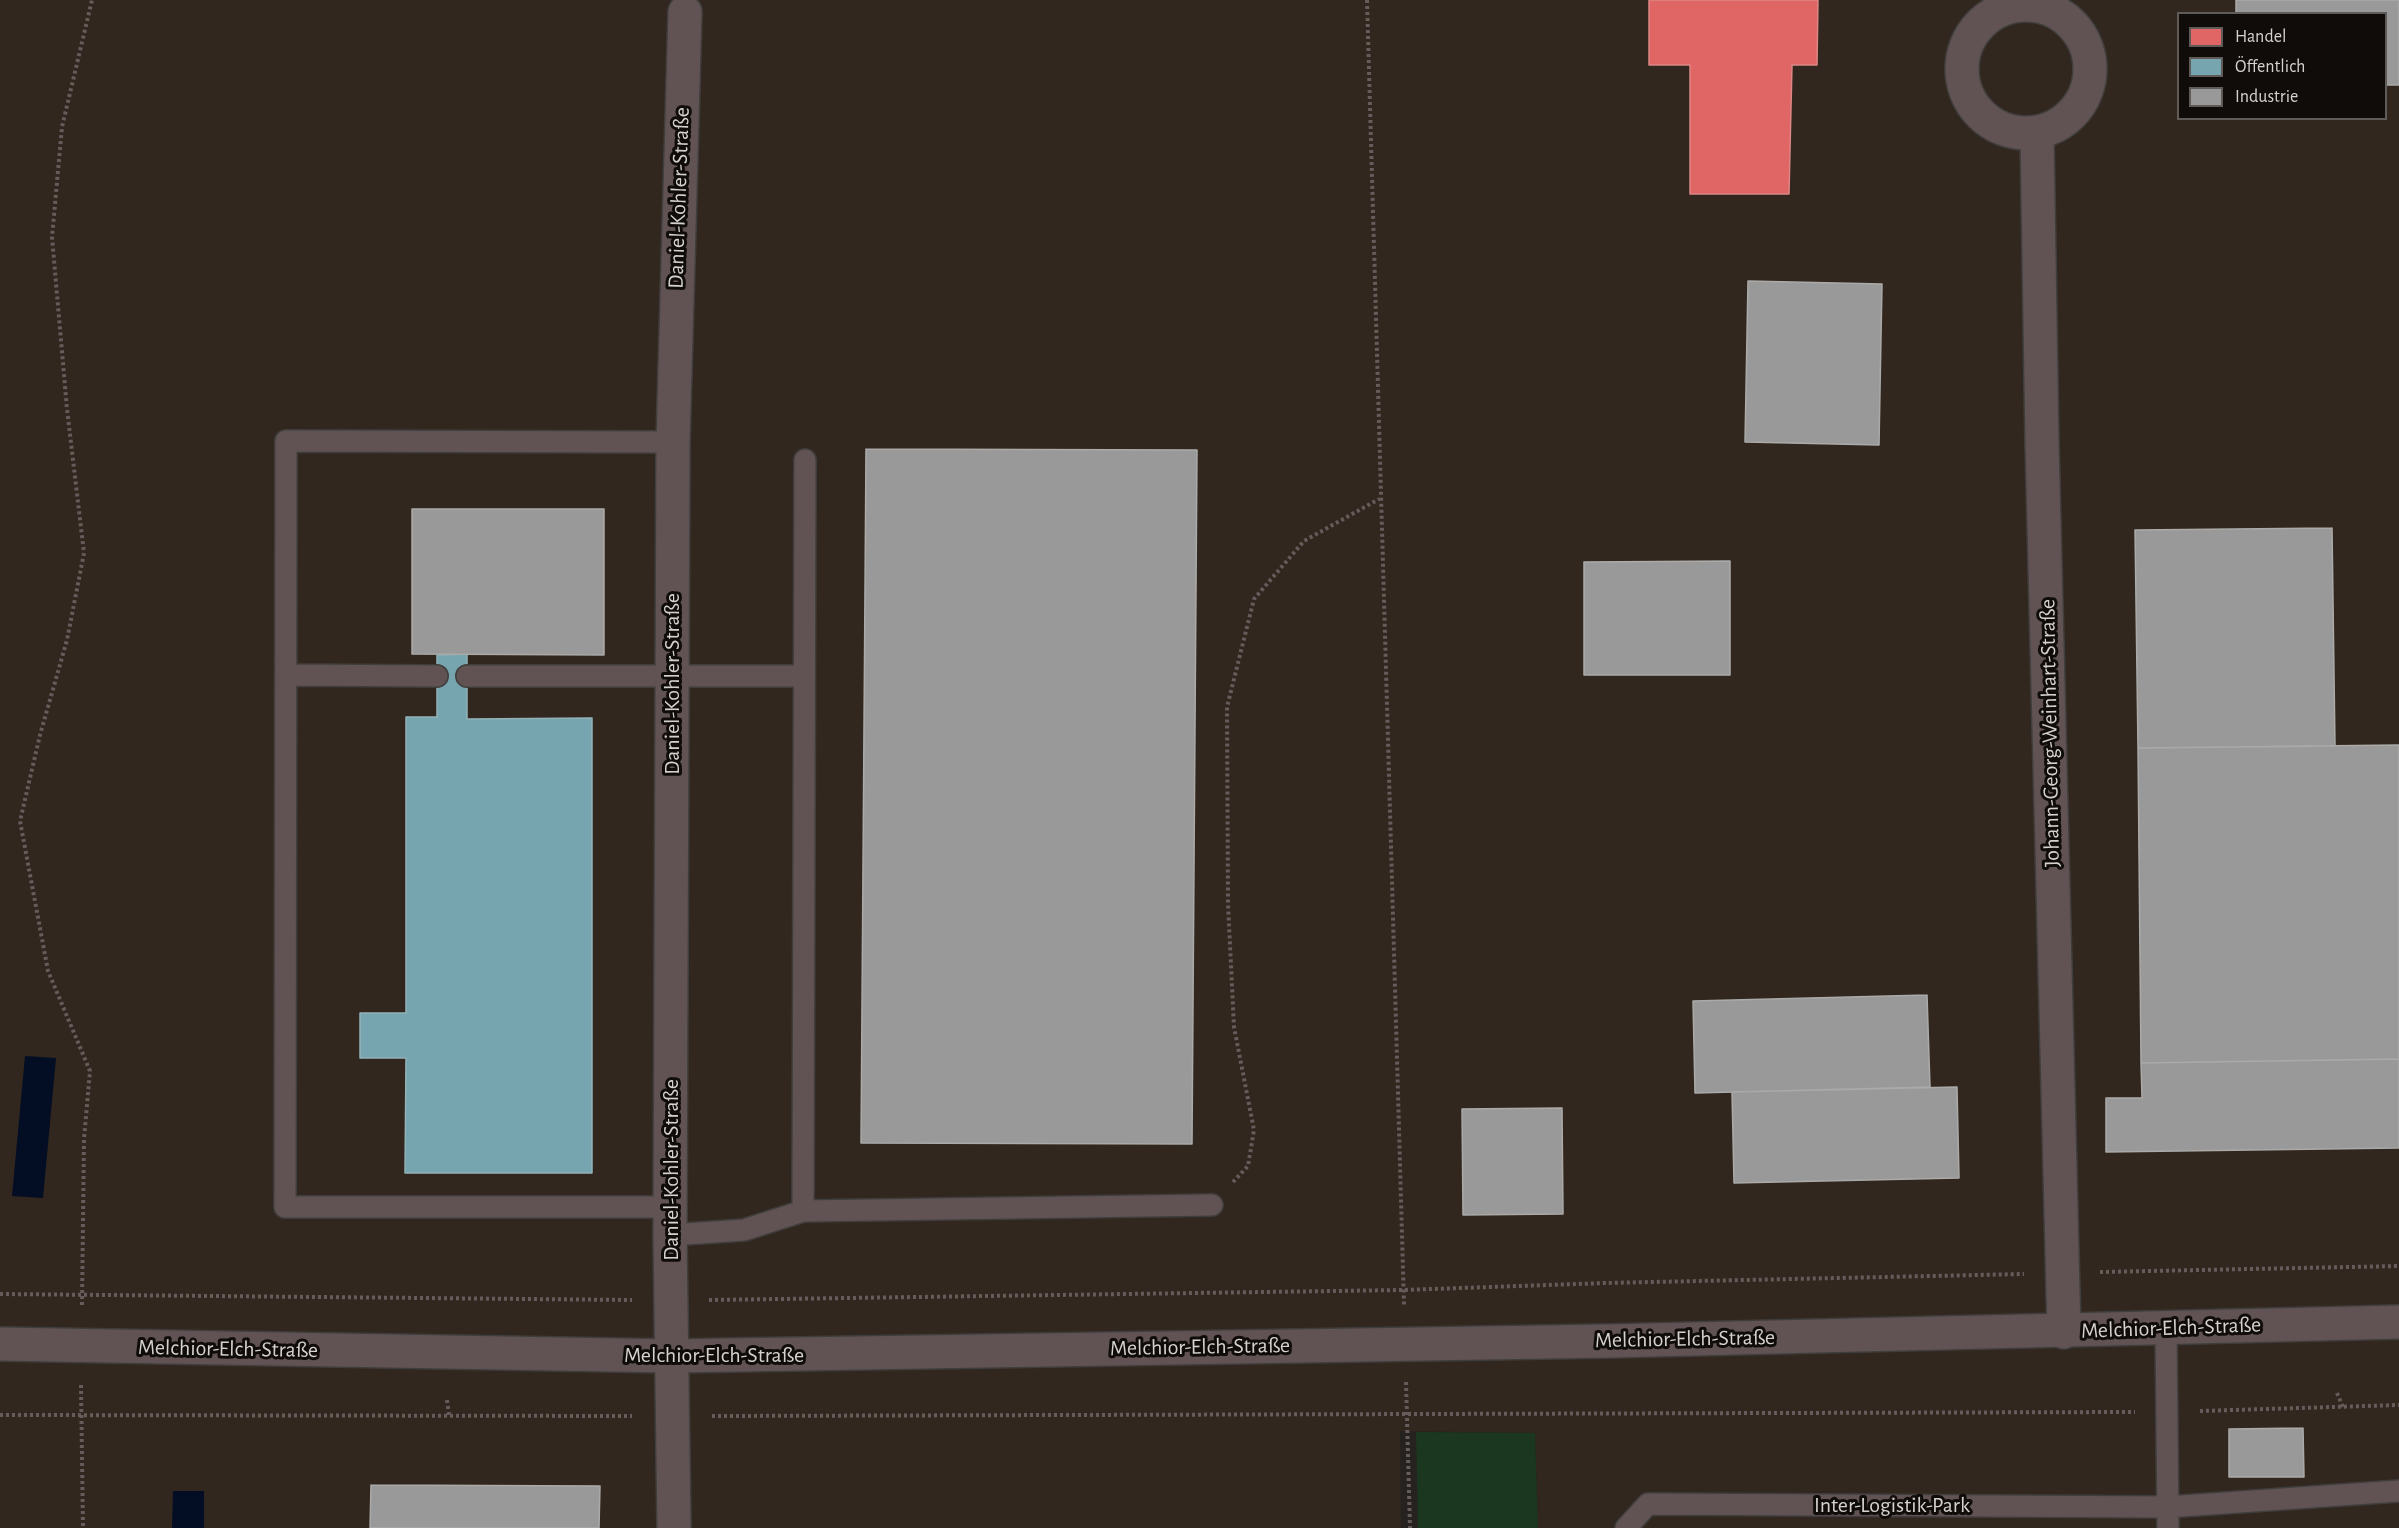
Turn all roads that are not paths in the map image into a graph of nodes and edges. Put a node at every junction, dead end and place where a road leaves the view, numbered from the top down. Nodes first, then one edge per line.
1 (685, 12) dead end
2 (2037, 134) dead end
3 (673, 441) junction
4 (805, 460) dead end
5 (287, 675) junction
6 (437, 676) dead end
7 (468, 676) dead end
8 (672, 676) junction
9 (804, 676) junction
10 (1212, 1205) road end
11 (803, 1211) junction
12 (671, 1221) junction
13 (2399, 1322) edge
14 (2166, 1328) junction
15 (2064, 1332) junction
16 (0, 1344) edge
17 (671, 1356) junction
18 (2399, 1491) edge
19 (2168, 1507) junction
20 (674, 1528) edge
21 (1626, 1528) edge
22 (2168, 1528) edge

1 - 3 street, Daniel-Kohler-Straße
2 - 15 street, Johann-Georg-Weinhart-Straße
3 - 5 lane
3 - 8 street, Daniel-Kohler-Straße
4 - 9 lane
5 - 6 lane
5 - 12 lane
7 - 8 lane
8 - 9 lane
8 - 12 street, Daniel-Kohler-Straße
9 - 11 lane
10 - 11 lane
11 - 12 lane
12 - 17 street, Daniel-Kohler-Straße
13 - 14 street, Melchior-Elch-Straße
14 - 15 street, Melchior-Elch-Straße
14 - 19 lane
15 - 17 street, Melchior-Elch-Straße
16 - 17 street, Melchior-Elch-Straße
17 - 20 street, Daniel-Kohler-Straße
18 - 19 lane, Inter-Logistik-Park
19 - 21 lane, Inter-Logistik-Park
19 - 22 lane

